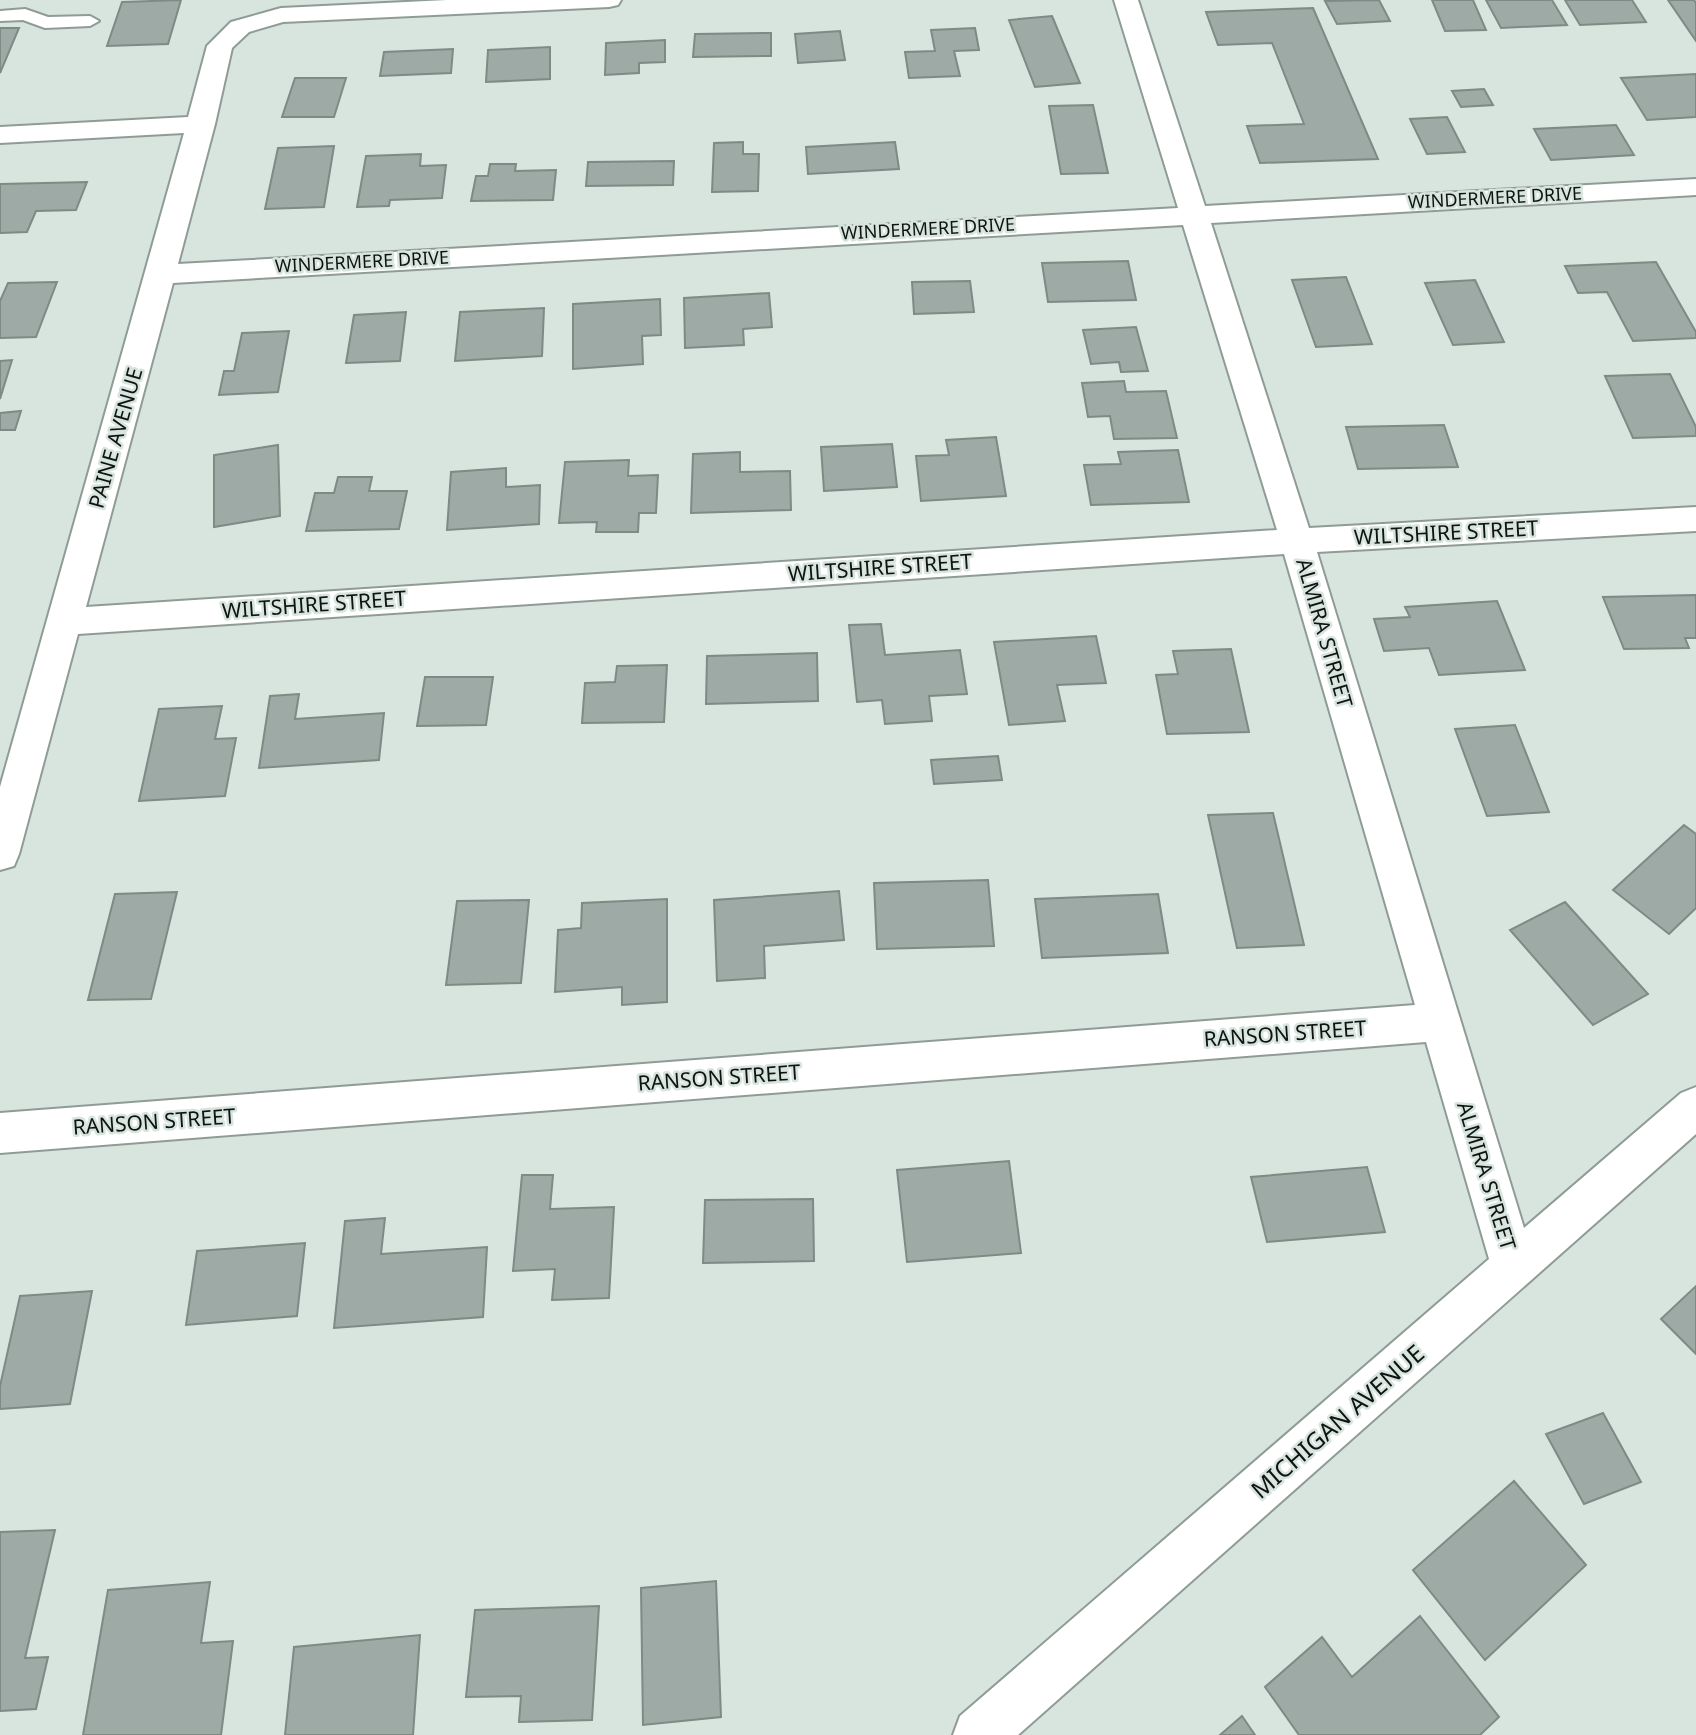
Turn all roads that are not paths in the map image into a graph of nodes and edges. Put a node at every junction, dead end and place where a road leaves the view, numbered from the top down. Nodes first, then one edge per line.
1 (610, 0) edge
2 (1126, 0) edge
3 (0, 16) edge
4 (90, 21) dead end
5 (202, 124) junction
6 (0, 135) edge
7 (1696, 187) edge
8 (1195, 213) junction
9 (161, 274) junction
10 (1696, 519) edge
11 (1297, 541) junction
12 (64, 622) junction
13 (0, 854) edge
14 (1439, 1022) junction
15 (1696, 1107) edge
16 (0, 1133) edge
17 (1514, 1268) junction
18 (979, 1735) edge

1 - 5 street, PAINE AVENUE
2 - 8 street, ALMIRA STREET
3 - 4 lane
5 - 6 street
5 - 9 street, PAINE AVENUE
7 - 8 street, WINDERMERE DRIVE
8 - 9 street, WINDERMERE DRIVE
8 - 11 street, ALMIRA STREET
9 - 12 street, PAINE AVENUE
10 - 11 street, WILTSHIRE STREET
11 - 12 street, WILTSHIRE STREET
11 - 14 street, ALMIRA STREET
12 - 13 street, PAINE AVENUE
14 - 16 street, RANSON STREET
14 - 17 street, ALMIRA STREET
15 - 17 street, MICHIGAN AVENUE
17 - 18 street, MICHIGAN AVENUE

